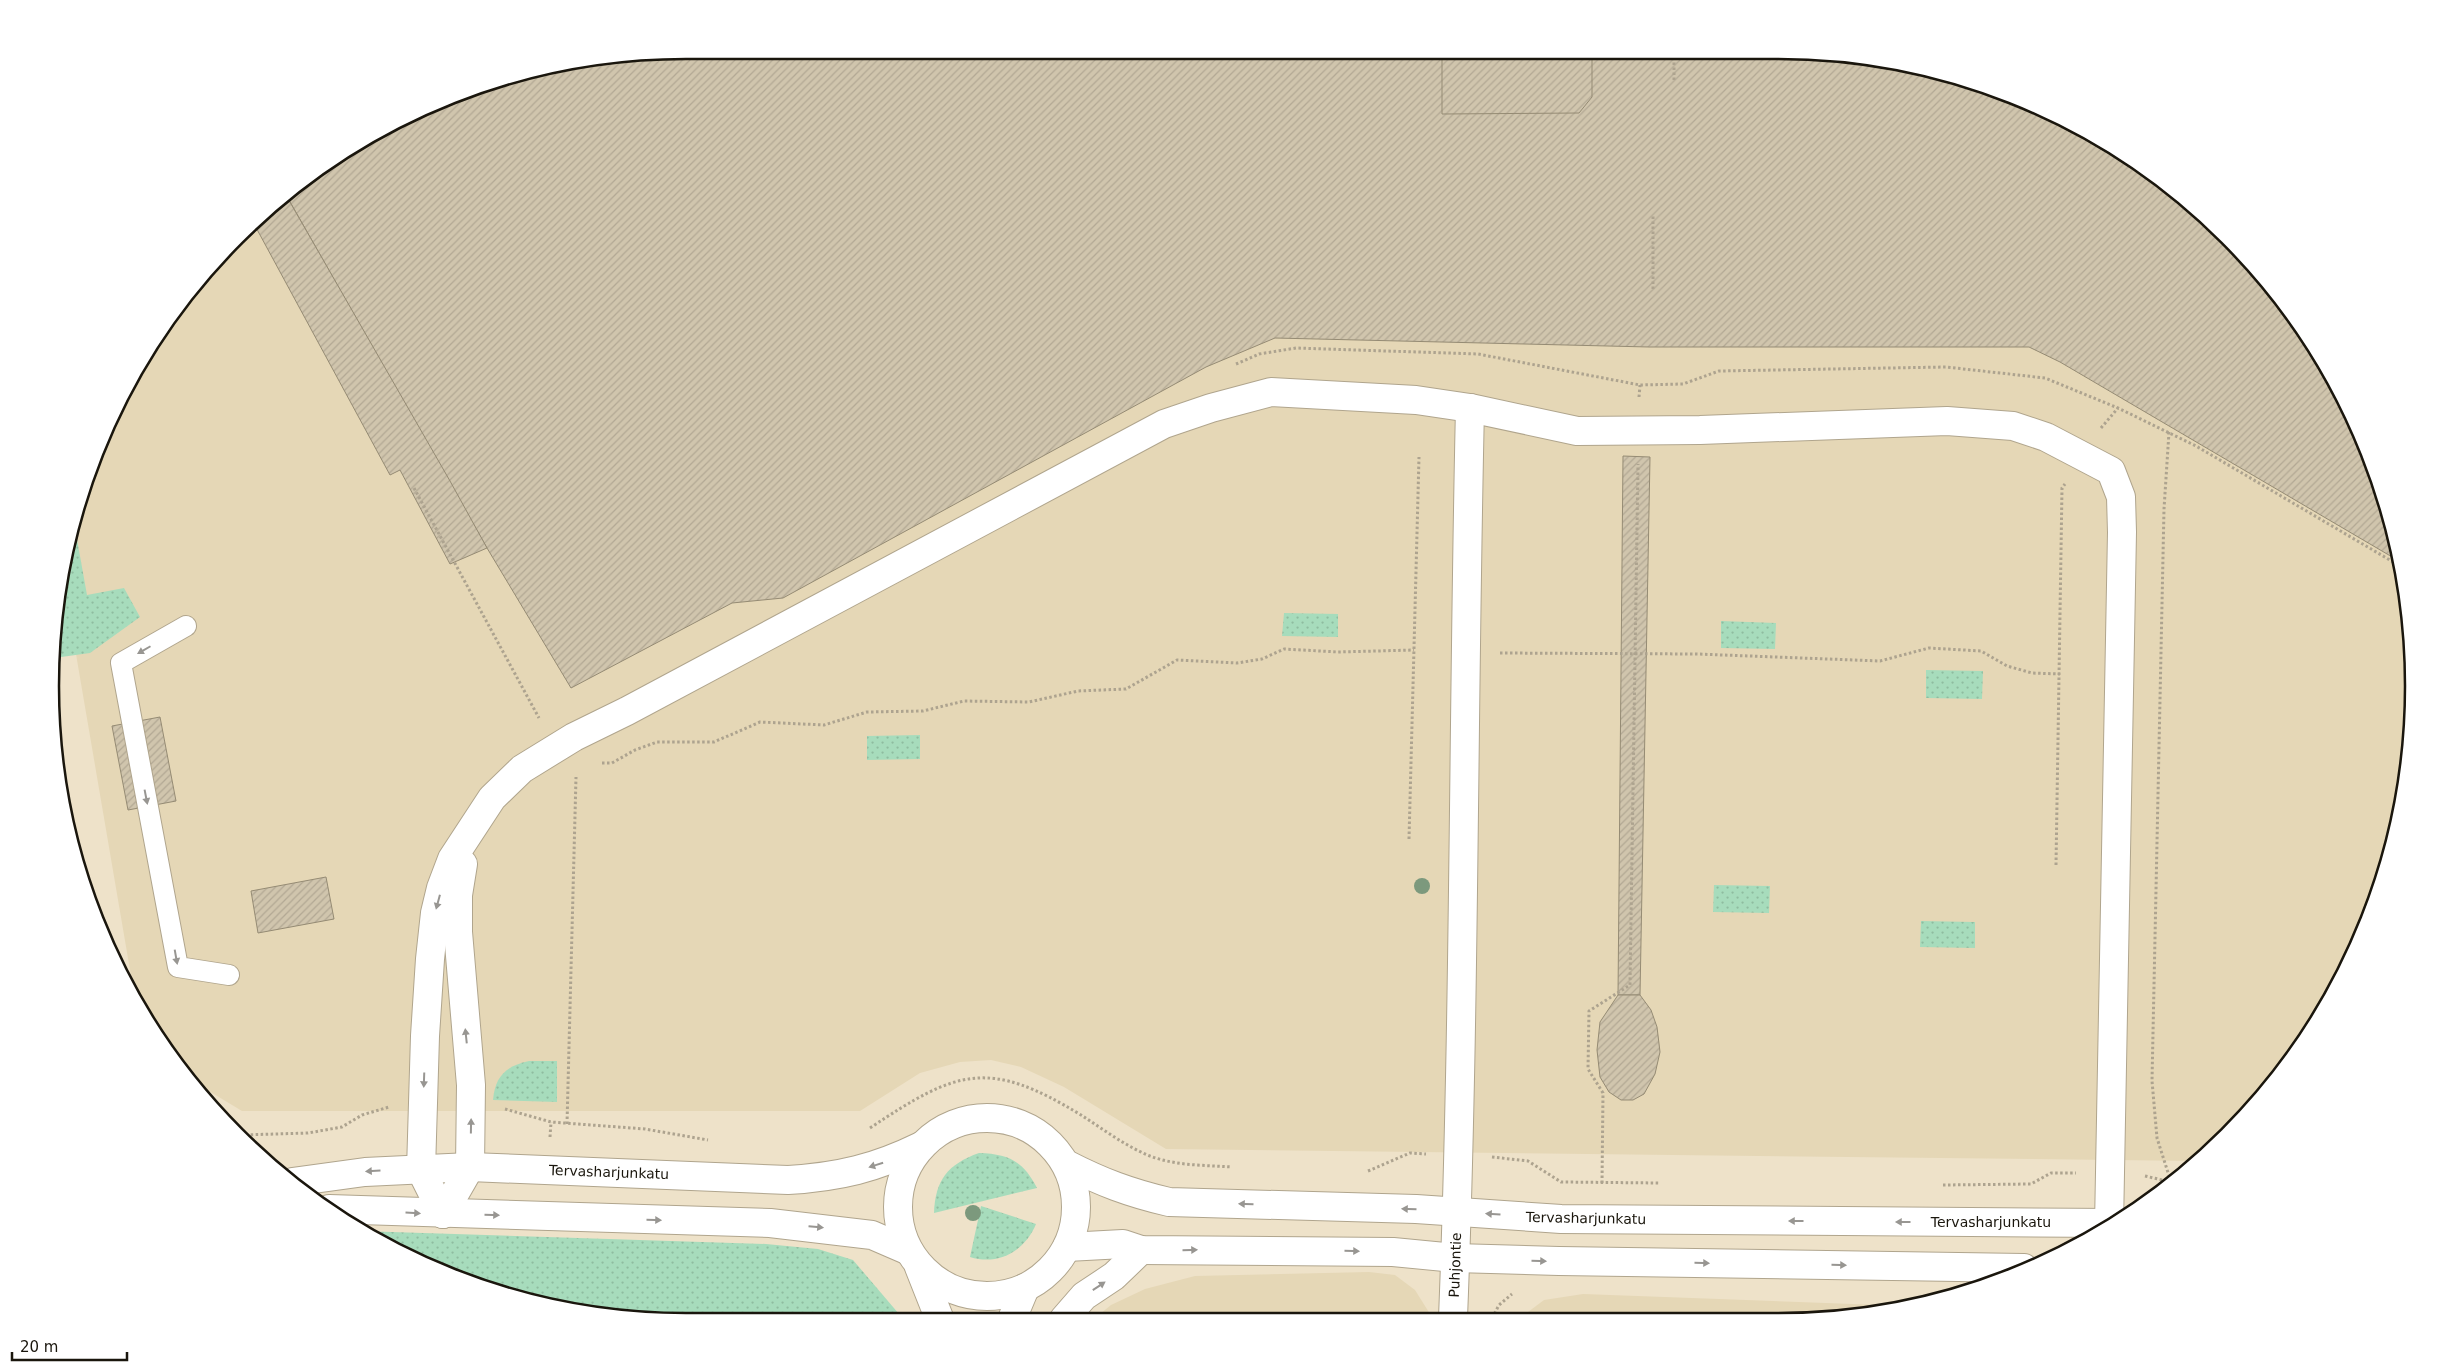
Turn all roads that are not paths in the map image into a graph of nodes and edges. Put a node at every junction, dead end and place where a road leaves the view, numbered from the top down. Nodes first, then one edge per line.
1 (1470, 408) junction
2 (186, 626) dead end
3 (475, 828) junction
4 (229, 975) dead end
5 (921, 1146) junction
6 (1066, 1164) junction
7 (470, 1168) junction
8 (421, 1170) junction
9 (300, 1181) edge
10 (340, 1210) edge
11 (1457, 1212) junction
12 (443, 1214) junction
13 (2111, 1217) edge
14 (2100, 1224) edge
15 (1068, 1247) junction
16 (1141, 1250) junction
17 (913, 1257) junction
18 (1455, 1258) junction
19 (2013, 1268) edge
20 (1025, 1288) junction
21 (937, 1313) edge
22 (1015, 1313) edge
23 (1069, 1313) edge
24 (1453, 1313) edge

1 - 3 street
1 - 11 street, Puhjontie
1 - 13 street
2 -> 4 lane
7 -> 3 street
3 -> 8 street
5 - 6 street
5 -> 7 street, Tervasharjunkatu
5 - 17 street
11 -> 6 street, Tervasharjunkatu
6 - 15 street
7 - 8 street, Tervasharjunkatu
7 - 12 street
8 -> 9 street, Tervasharjunkatu
8 - 12 street
10 -> 12 street
14 -> 11 street, Tervasharjunkatu
11 - 18 street, Puhjontie
12 -> 17 street
15 - 16 street
15 - 20 street
16 -> 18 street
23 -> 16 street
17 - 20 street
17 - 21 street
18 -> 19 street
18 - 24 street, Puhjontie
20 - 22 street

